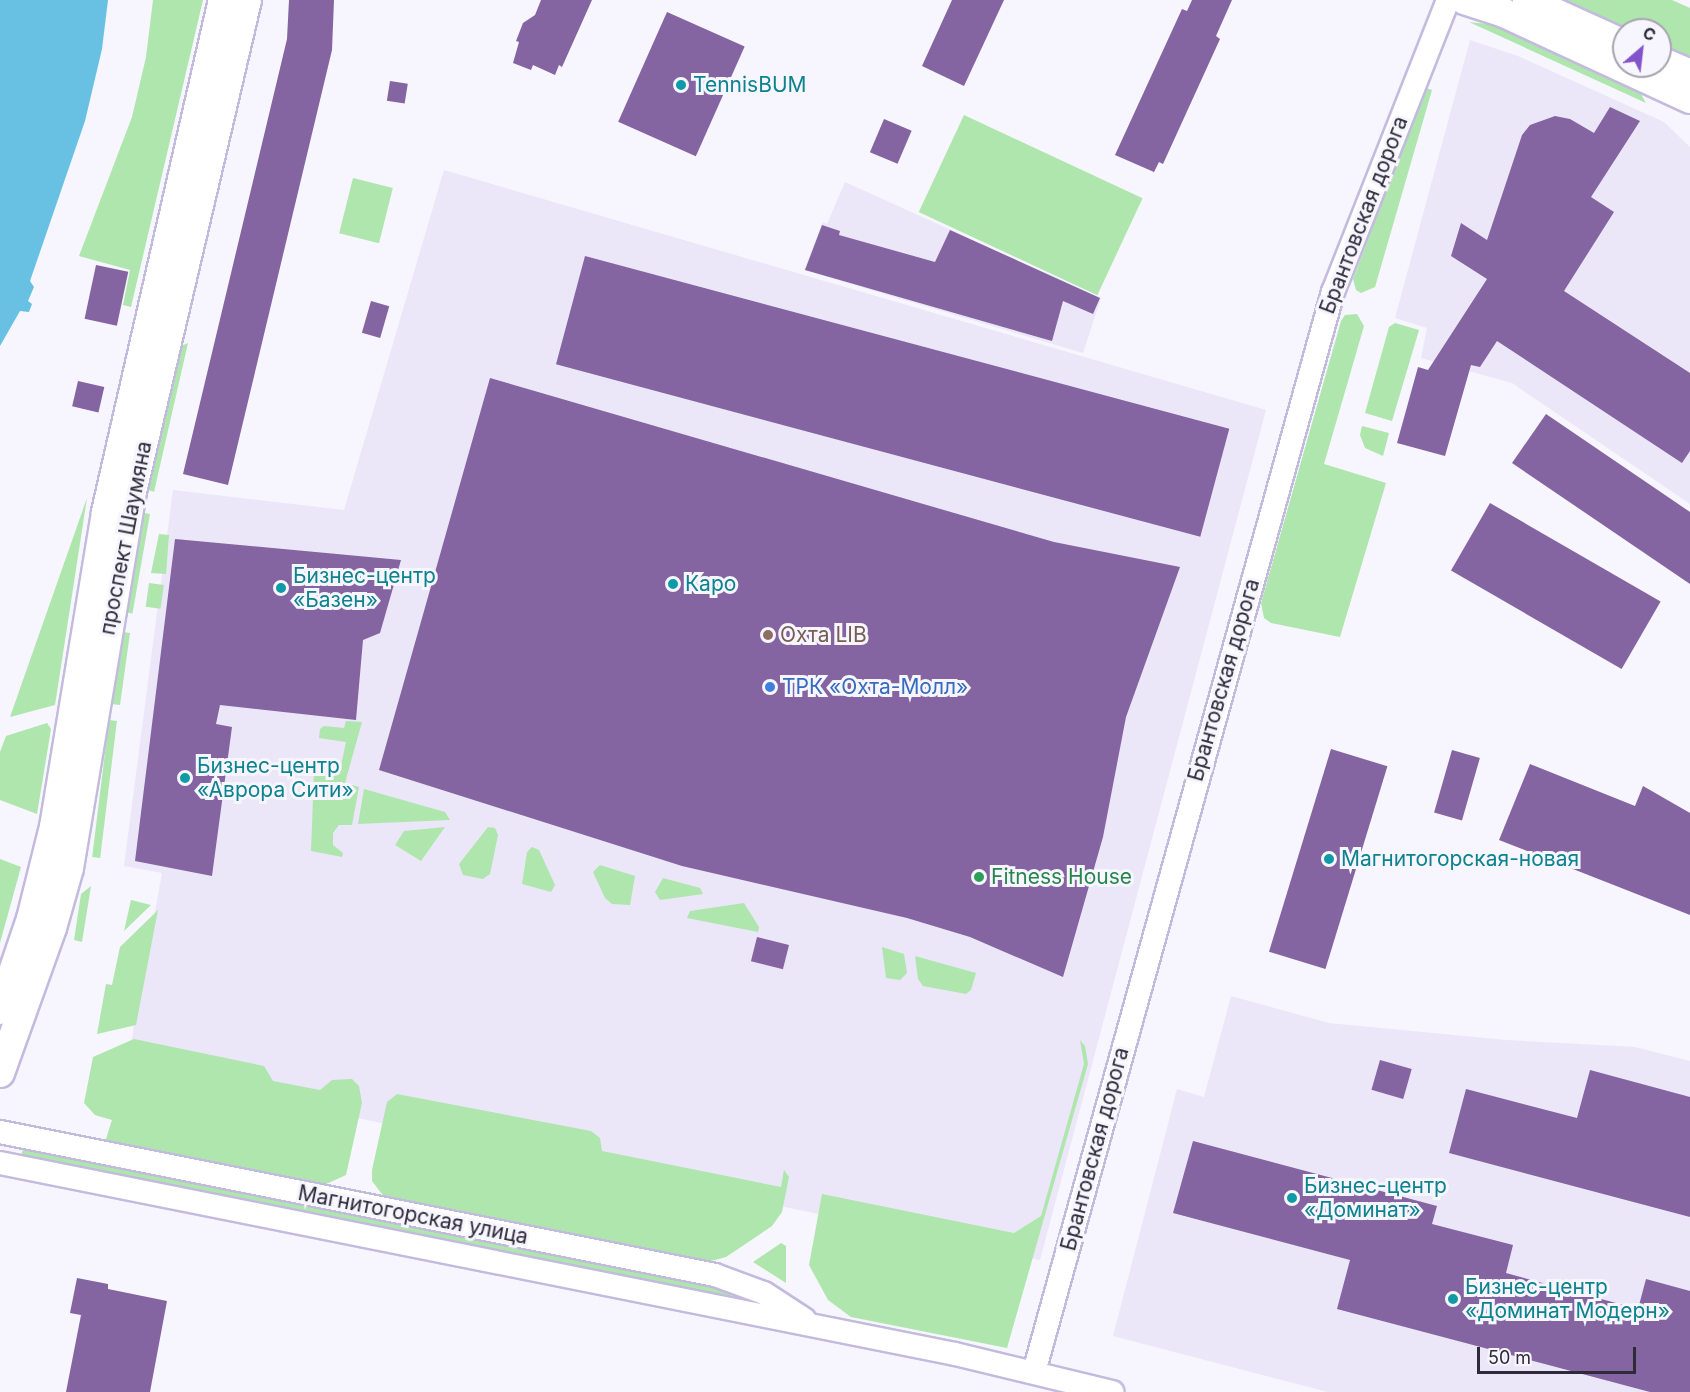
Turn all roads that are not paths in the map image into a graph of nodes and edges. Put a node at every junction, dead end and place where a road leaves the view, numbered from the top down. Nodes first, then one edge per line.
1 (223, 0) edge
2 (247, 0) edge
3 (1448, 0) edge
4 (1464, 0) edge
5 (1527, 0) edge
6 (1612, 39) edge
7 (1672, 67) edge
8 (1690, 75) edge
9 (1690, 99) edge
10 (0, 1010) edge
11 (0, 1073) edge
12 (0, 1132) edge
13 (0, 1163) edge
14 (816, 1326) junction
15 (1034, 1372) junction
16 (1112, 1392) edge

1 - 10 street, проспект Шаумяна
2 - 11 street, проспект Шаумяна
3 - 15 street, Брантовская дорога
4 - 9 street
5 - 6 street
7 - 8 street
12 - 14 street, Магнитогорская улица
13 - 14 street, Магнитогорская улица
14 - 15 street, Магнитогорская улица
15 - 16 street, Магнитогорская улица

